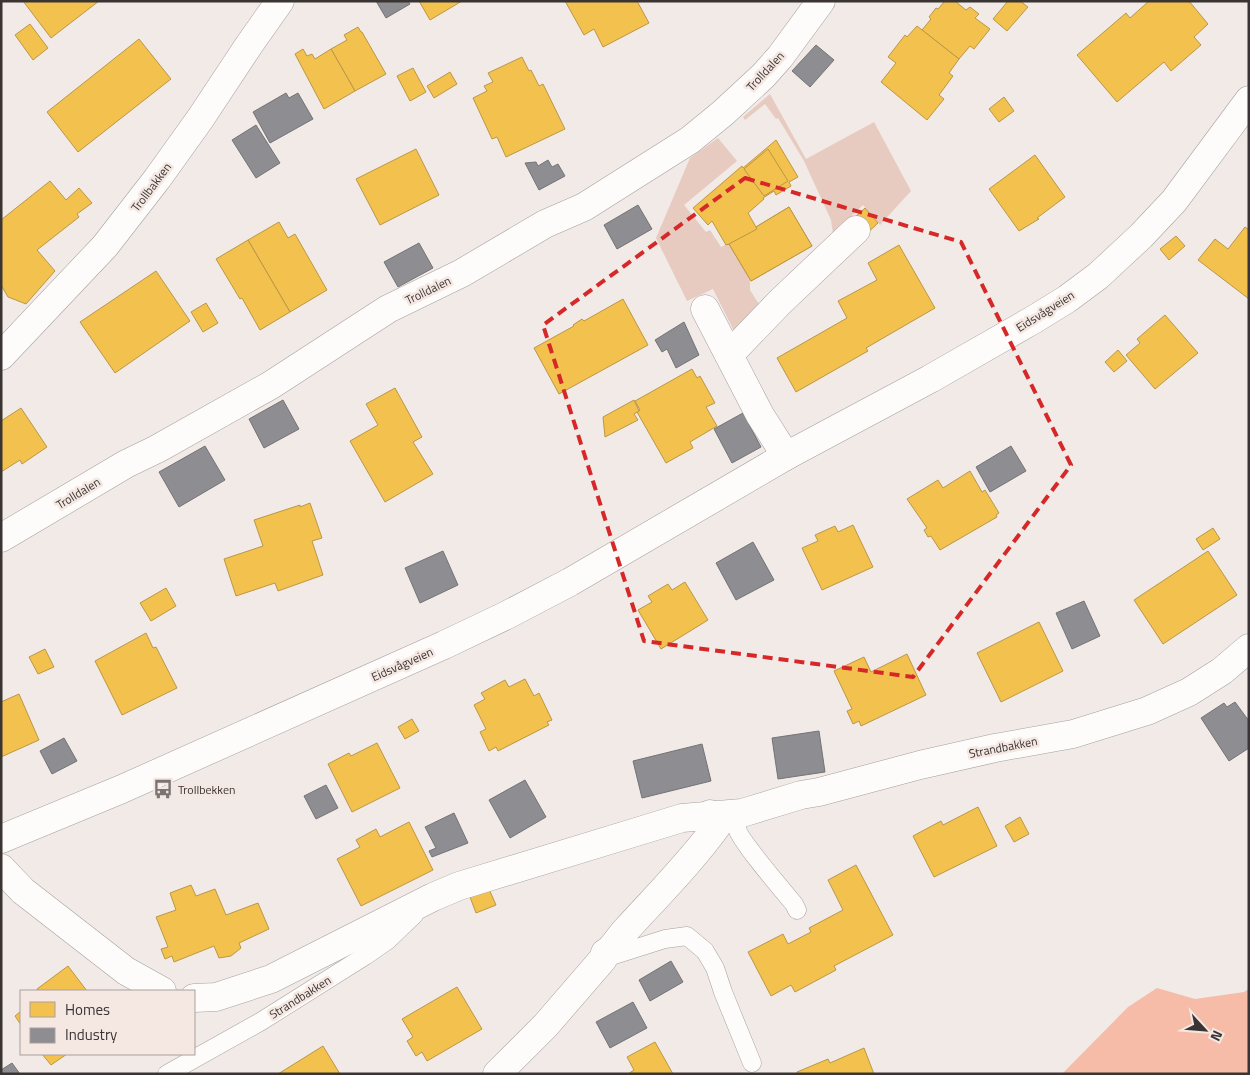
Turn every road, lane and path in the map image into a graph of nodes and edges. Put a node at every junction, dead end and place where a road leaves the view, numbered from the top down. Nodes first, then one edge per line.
1 (280, 1) edge
2 (821, 1) edge
3 (1249, 100) edge
4 (856, 230) dead end
5 (705, 310) dead end
6 (1, 356) edge
7 (729, 356) junction
8 (786, 456) junction
9 (1, 538) edge
10 (1249, 648) edge
11 (742, 813) junction
12 (710, 814) junction
13 (1, 839) edge
14 (2, 872) edge
15 (421, 904) junction
16 (797, 910) dead end
17 (603, 959) junction
18 (160, 990) edge
19 (195, 998) edge
20 (752, 1063) dead end
21 (167, 1074) edge
22 (497, 1074) edge

1 - 6 street, Trollbakken
2 - 9 street, Trolldalen
3 - 8 street, Eidsvågveien
4 - 7 street
5 - 7 street
7 - 8 street
8 - 13 street, Eidsvågveien
10 - 11 street, Strandbakken
11 - 12 street, Strandbakken
11 - 16 lane
12 - 15 street, Strandbakken
12 - 17 street
14 - 18 street
15 - 19 street, Strandbakken
15 - 21 lane, Strandbakken
17 - 20 lane
17 - 22 street

